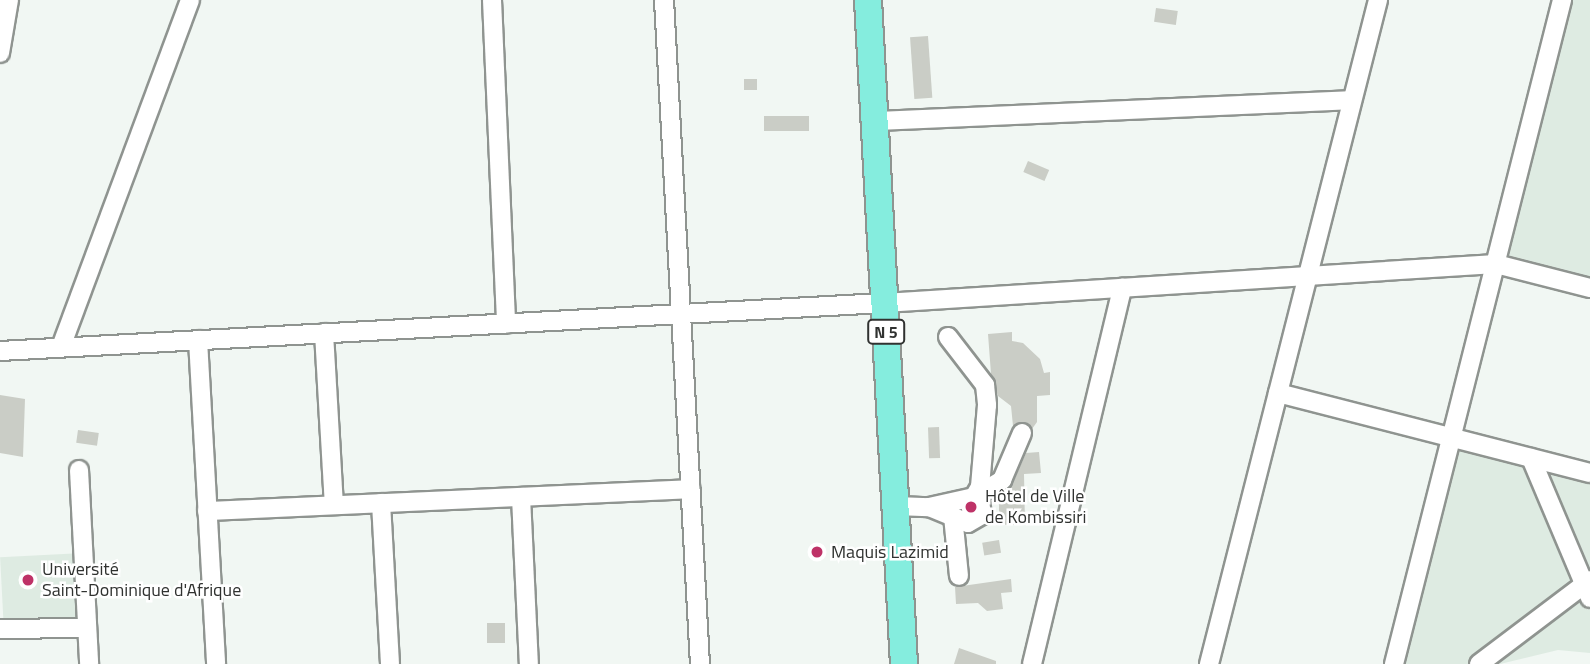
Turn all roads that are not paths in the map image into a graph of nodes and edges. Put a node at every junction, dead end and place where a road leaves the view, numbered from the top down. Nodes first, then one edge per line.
1 (9, 0) edge
2 (190, 0) edge
3 (492, 0) edge
4 (664, 0) edge
5 (868, 0) edge
6 (1377, 0) edge
7 (1562, 0) edge
8 (0, 53) edge
9 (1352, 100) junction
10 (874, 121) junction
11 (1496, 264) junction
12 (1307, 276) junction
13 (1122, 288) junction
14 (1590, 288) edge
15 (884, 303) junction
16 (681, 314) junction
17 (506, 324) junction
18 (324, 333) junction
19 (948, 337) dead end
20 (198, 340) junction
21 (61, 347) junction
22 (0, 351) edge
23 (1278, 393) junction
24 (1022, 433) dead end
25 (1452, 438) junction
26 (1531, 458) junction
27 (79, 470) dead end
28 (1590, 473) edge
29 (691, 489) junction
30 (521, 497) junction
31 (974, 497) junction
32 (381, 503) junction
33 (334, 505) junction
34 (896, 506) junction
35 (929, 507) junction
36 (207, 511) junction
37 (953, 516) junction
38 (959, 576) dead end
39 (1588, 588) edge
40 (87, 628) junction
41 (0, 629) edge
42 (89, 664) edge
43 (216, 664) edge
44 (390, 664) edge
45 (529, 664) edge
46 (700, 664) edge
47 (904, 664) edge
48 (1032, 664) edge
49 (1209, 664) edge
50 (1394, 664) edge
51 (1479, 664) edge

1 - 8 street
2 - 21 street
3 - 17 street
4 - 16 street
5 - 10 highway, N 5
6 - 9 street
7 - 11 street
9 - 10 street
9 - 12 street
10 - 15 highway, N 5
11 - 12 street
11 - 14 street
11 - 25 street
12 - 13 street
12 - 23 street
13 - 15 street
13 - 48 street
15 - 16 street
15 - 34 highway, N 5
16 - 17 street
16 - 29 street
17 - 18 street
18 - 20 street
18 - 33 street
19 - 31 street
20 - 21 street
20 - 36 street
21 - 22 street
23 - 25 street
23 - 49 street
24 - 31 street
25 - 26 street
25 - 50 street
26 - 28 street
26 - 39 street
27 - 40 street
29 - 30 street
29 - 46 street
30 - 32 street
30 - 45 street
31 - 35 street
31 - 37 street
32 - 33 street
32 - 44 street
33 - 36 street
34 - 35 street
34 - 47 highway, N 5
35 - 37 street
36 - 43 street
37 - 38 street
39 - 51 street
40 - 41 street
40 - 42 street

